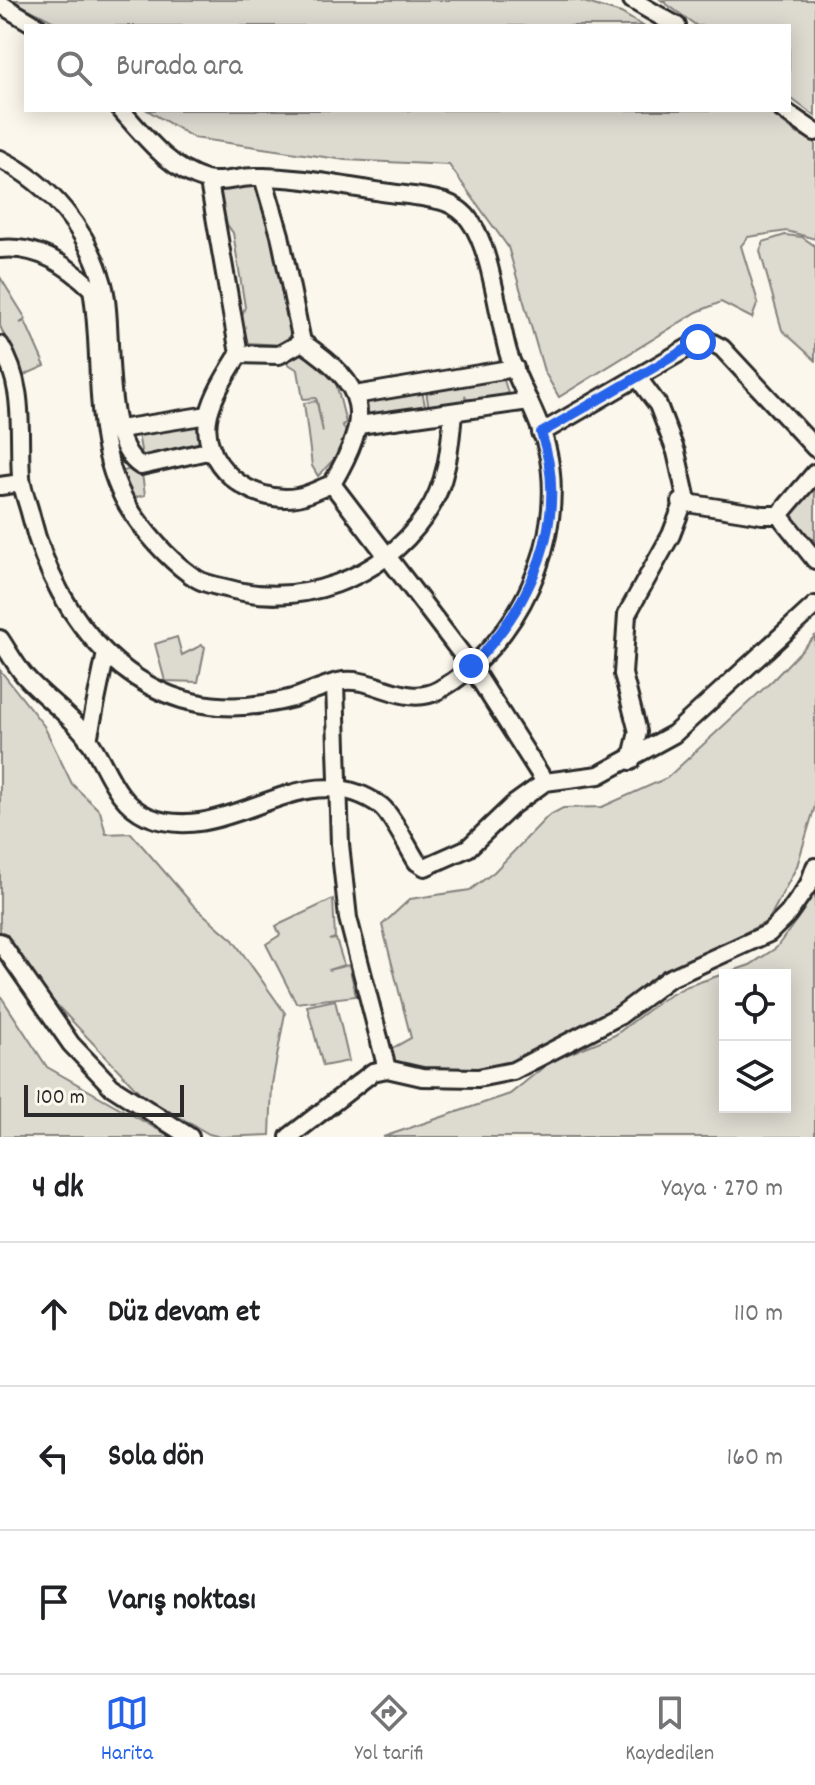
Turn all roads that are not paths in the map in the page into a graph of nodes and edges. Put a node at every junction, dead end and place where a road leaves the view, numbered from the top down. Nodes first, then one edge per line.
1 (632, 0) edge
2 (0, 4) edge
3 (34, 24) edge
4 (674, 24) edge
5 (123, 112) edge
6 (786, 112) edge
7 (815, 132) edge
8 (0, 159) edge
9 (263, 177) junction
10 (209, 182) junction
11 (0, 249) edge
12 (58, 261) junction
13 (94, 263) junction
14 (302, 342) junction
15 (0, 345) edge
16 (239, 354) junction
17 (515, 368) junction
18 (638, 378) junction
19 (355, 395) junction
20 (529, 401) junction
21 (453, 412) junction
22 (208, 415) junction
23 (359, 425) junction
24 (120, 429) junction
25 (541, 433) junction
26 (815, 448) edge
27 (212, 450) junction
28 (815, 473) edge
29 (21, 483) junction
30 (332, 484) junction
31 (0, 486) edge
32 (681, 502) junction
33 (779, 515) junction
34 (387, 556) junction
35 (815, 560) edge
36 (815, 605) edge
37 (0, 639) edge
38 (106, 653) junction
39 (471, 666) junction
40 (335, 683) junction
41 (88, 740) junction
42 (631, 761) junction
43 (545, 782) junction
44 (337, 787) junction
45 (815, 867) edge
46 (0, 942) edge
47 (387, 1069) junction
48 (190, 1137) edge
49 (289, 1137) edge

1 - 4 street
2 - 3 street
5 - 10 street
6 - 7 street
8 - 13 street
9 - 10 street
9 - 14 street
9 - 17 street
10 - 16 street
11 - 12 street
12 - 13 street
12 - 34 street
13 - 24 street
14 - 16 street
14 - 19 street
15 - 29 street
16 - 22 street
17 - 19 street
17 - 20 street
18 - 25 street
18 - 26 street
18 - 32 street
19 - 23 street
20 - 21 street
20 - 25 street
21 - 23 street
21 - 34 street
22 - 24 street
22 - 27 street
23 - 30 street
24 - 27 street
25 - 39 street
27 - 30 street
28 - 33 street
29 - 31 street
29 - 38 street
30 - 34 street
32 - 33 street
32 - 42 street
33 - 35 street
34 - 39 street
36 - 42 street
37 - 41 street
38 - 40 street
38 - 41 street
39 - 40 street
39 - 43 street
40 - 44 street
41 - 44 street
42 - 43 street
43 - 44 street
44 - 47 street
45 - 47 street
46 - 48 street
47 - 49 street

